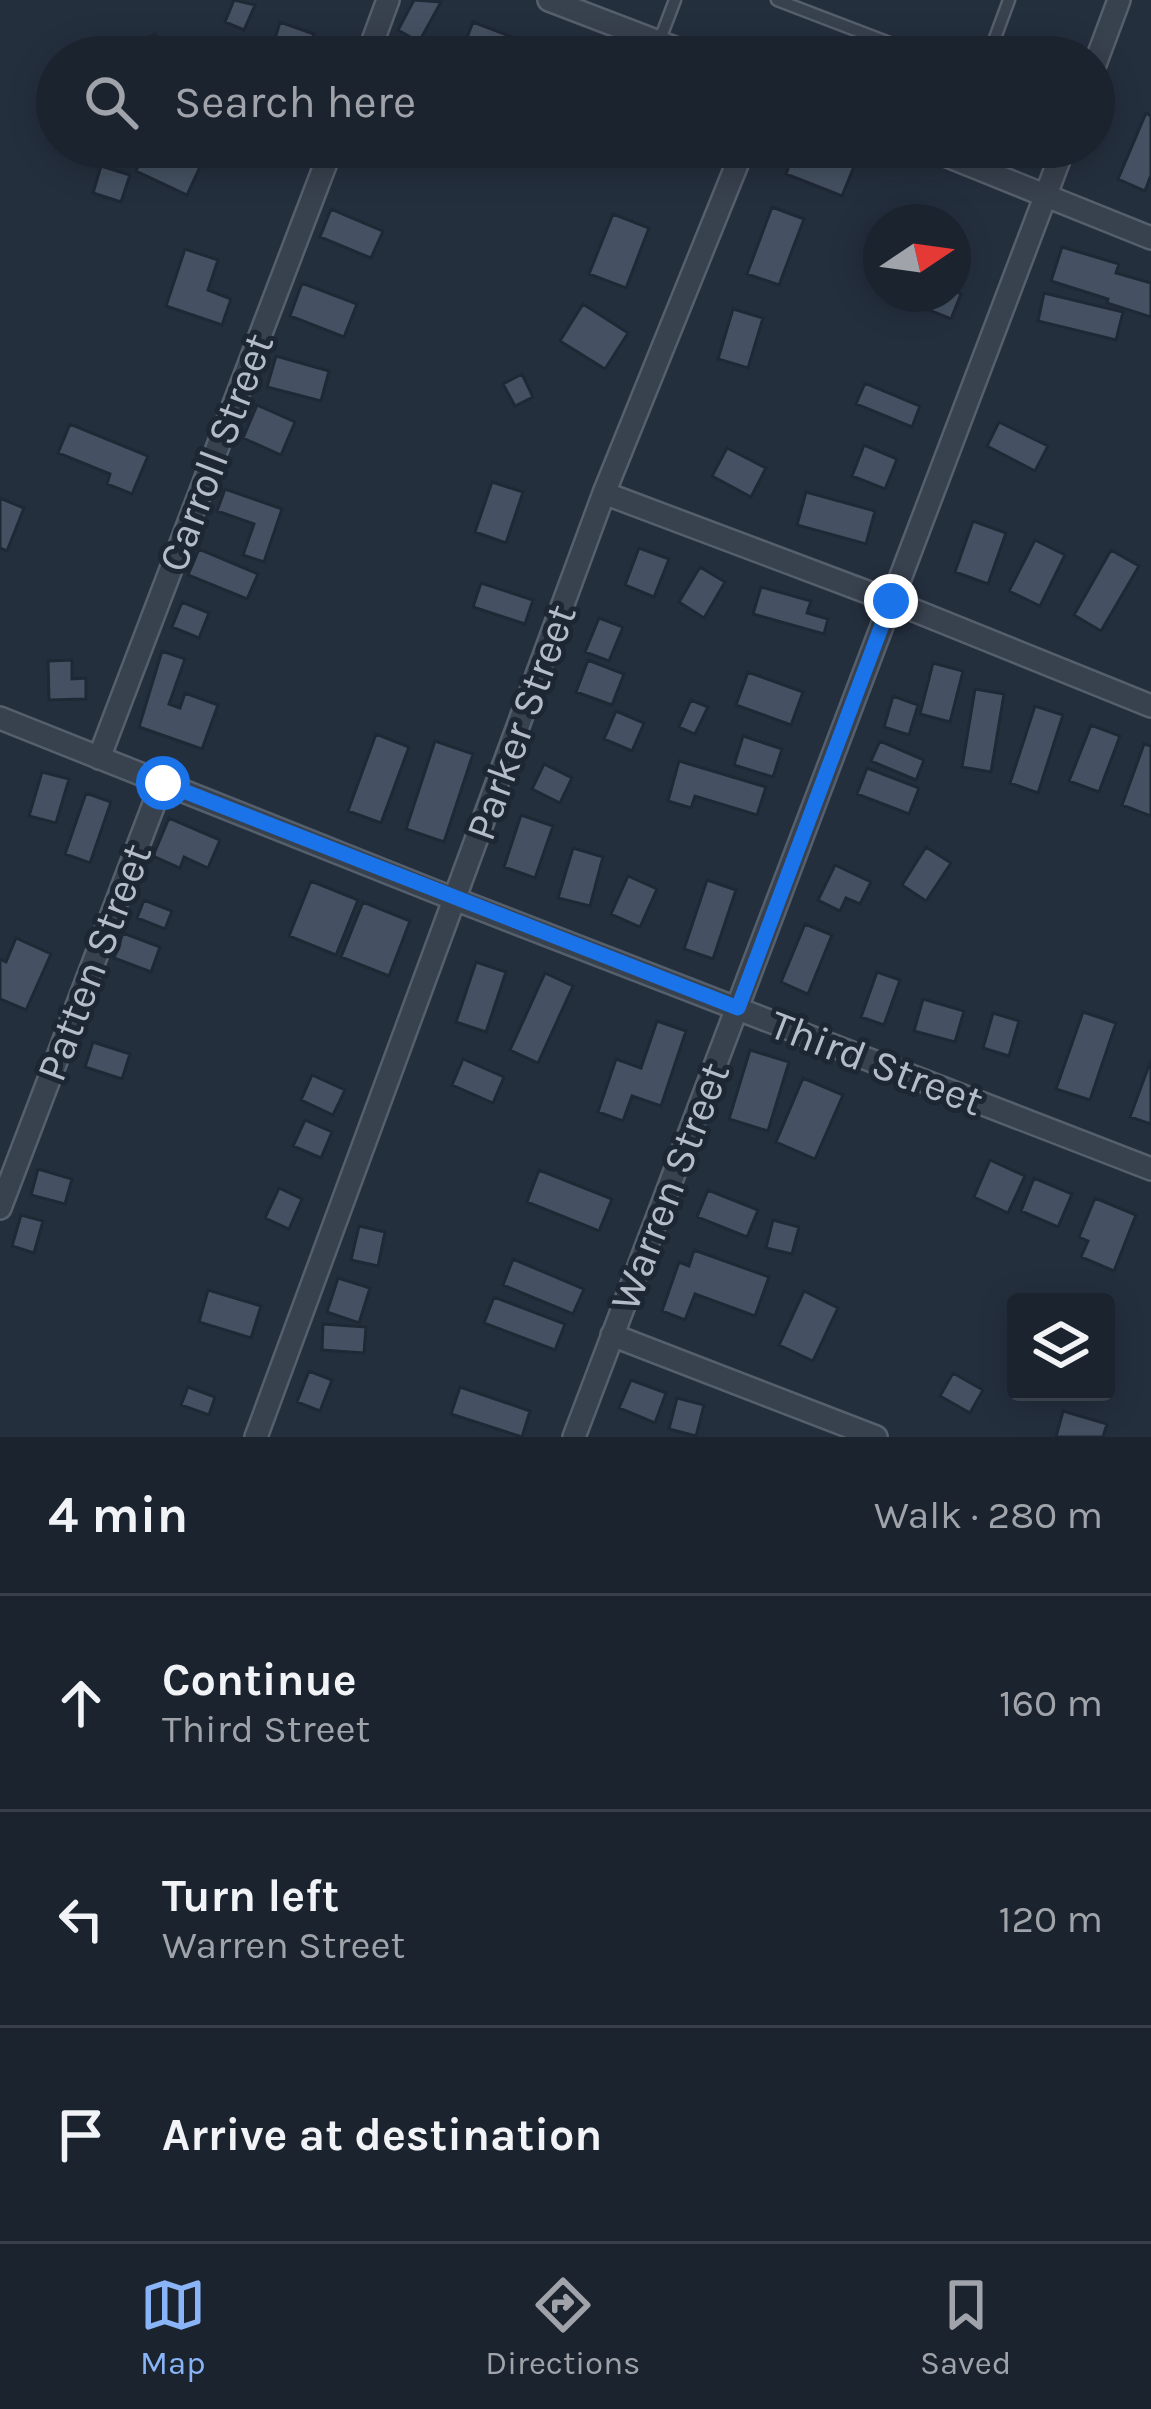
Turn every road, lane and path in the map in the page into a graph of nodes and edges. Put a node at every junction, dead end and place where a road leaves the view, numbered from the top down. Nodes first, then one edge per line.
1 (388, 0) edge
2 (549, 0) edge
3 (675, 0) edge
4 (777, 0) edge
5 (1010, 0) edge
6 (1119, 0) edge
7 (375, 36) edge
8 (643, 36) edge
9 (661, 36) edge
10 (871, 36) edge
11 (996, 36) edge
12 (1106, 36) edge
13 (324, 168) edge
14 (736, 168) edge
15 (986, 168) edge
16 (1056, 168) edge
17 (1046, 195) junction
18 (1151, 238) edge
19 (604, 493) junction
20 (891, 601) junction
21 (1151, 706) edge
22 (0, 718) edge
23 (99, 758) junction
24 (163, 783) junction
25 (455, 899) junction
26 (738, 1008) junction
27 (1151, 1169) edge
28 (0, 1208) edge
29 (612, 1335) junction
30 (256, 1437) edge
31 (574, 1437) edge
32 (876, 1437) edge

1 - 7 street
2 - 8 street
3 - 9 lane
4 - 10 lane
5 - 11 lane
6 - 12 street
13 - 23 street, Carroll Street
14 - 19 street, Parker Street
15 - 17 street
16 - 17 street, Warren Street
17 - 18 street
17 - 20 street, Warren Street
19 - 20 street
19 - 25 street, Parker Street
20 - 21 street
20 - 26 street, Warren Street
22 - 23 street, Third Street
23 - 24 street, Third Street
24 - 25 street, Third Street
24 - 28 street, Patten Street
25 - 26 street, Third Street
25 - 30 street, Parker Street
26 - 27 street, Third Street
26 - 29 street, Warren Street
29 - 31 street, Warren Street
29 - 32 street

